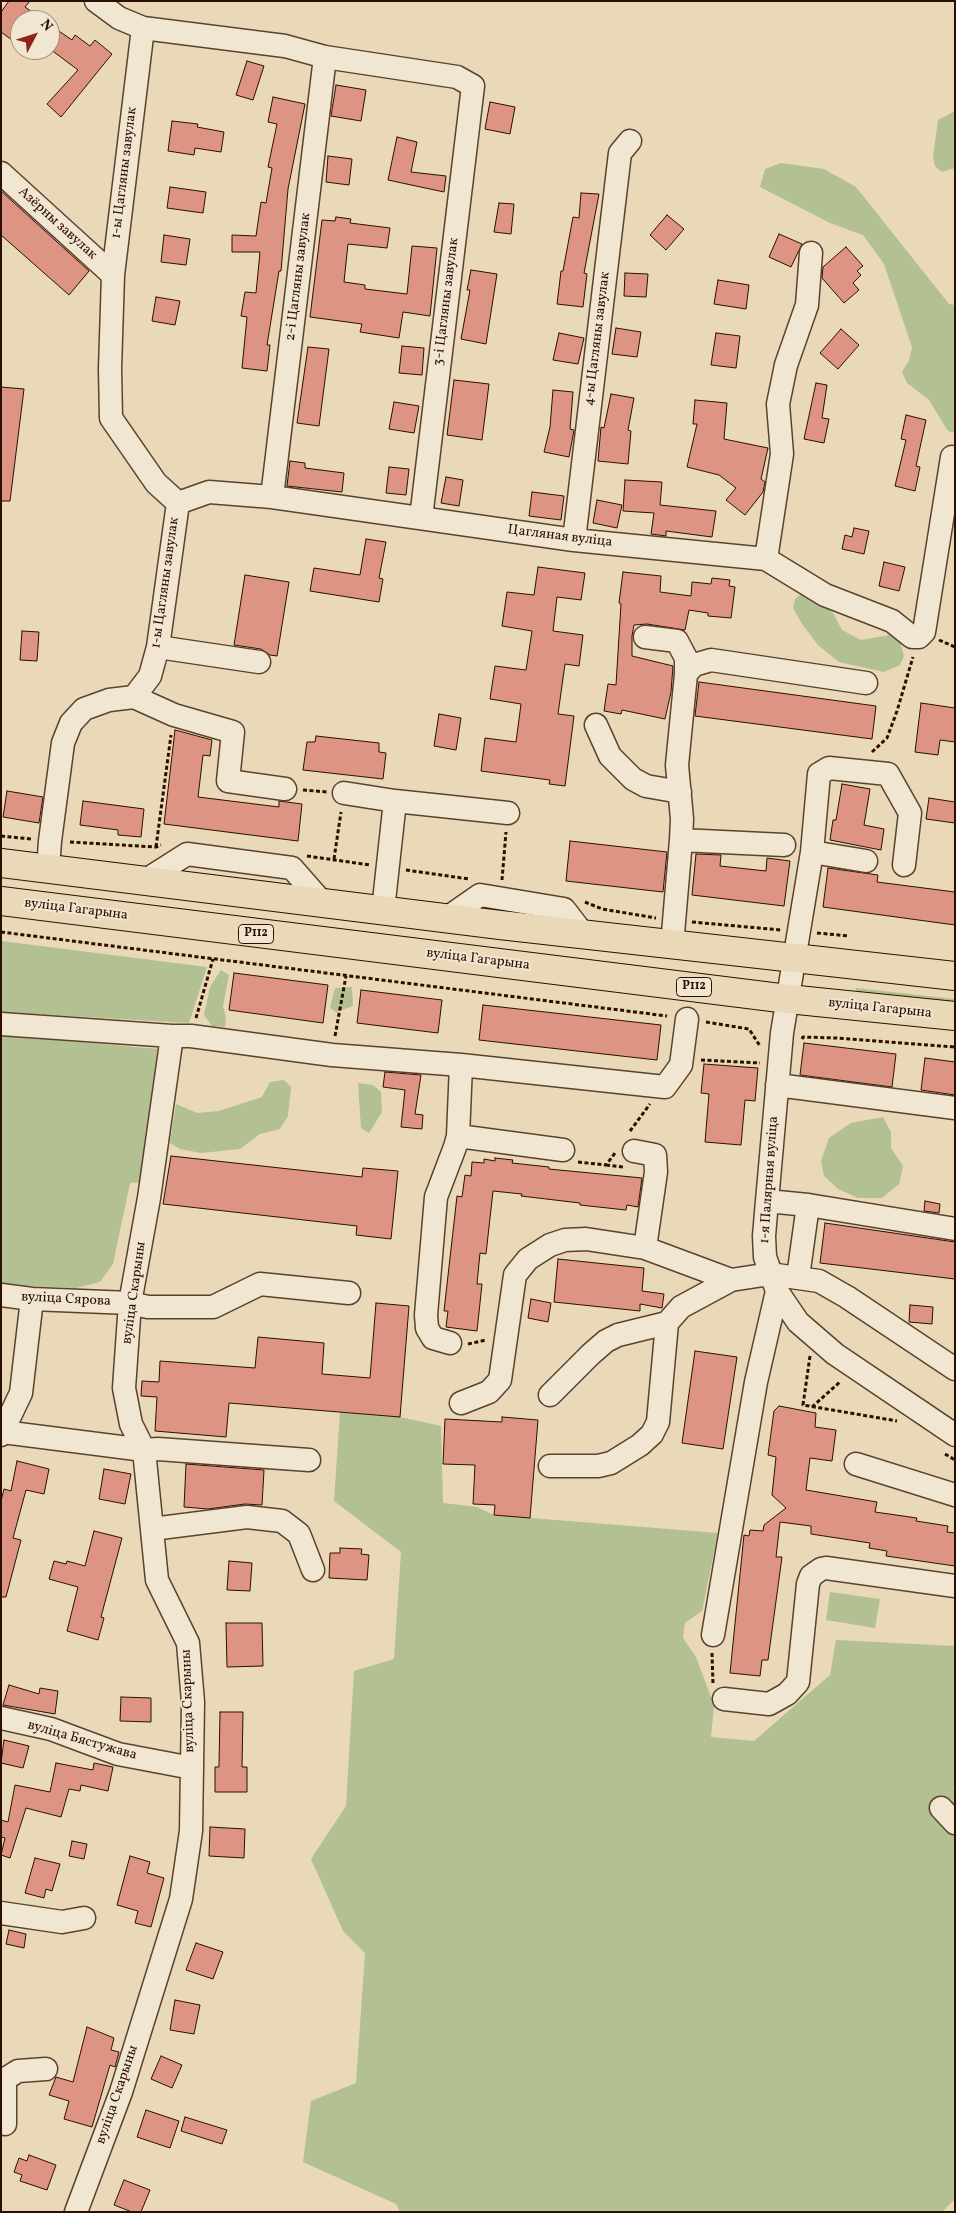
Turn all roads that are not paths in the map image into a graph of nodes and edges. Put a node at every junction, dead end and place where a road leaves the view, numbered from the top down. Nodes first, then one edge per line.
1 (96, 1) edge
2 (143, 28) junction
3 (325, 57) junction
4 (630, 141) dead end
5 (1, 173) edge
6 (811, 253) dead end
7 (113, 275) junction
8 (952, 457) dead end
9 (272, 496) junction
10 (178, 503) junction
11 (421, 518) junction
12 (574, 540) junction
13 (766, 559) junction
14 (646, 638) dead end
15 (158, 647) junction
16 (259, 662) dead end
17 (686, 674) junction
18 (866, 683) dead end
19 (134, 697) junction
20 (596, 725) dead end
21 (285, 789) road end
22 (680, 792) junction
23 (344, 793) road end
24 (395, 801) junction
25 (508, 813) road end
26 (681, 840) junction
27 (784, 845) dead end
28 (812, 852) junction
29 (866, 861) dead end
30 (1, 863) edge
31 (904, 865) dead end
32 (48, 869) junction
33 (146, 880) junction
34 (272, 897) junction
35 (1, 901) edge
36 (321, 902) junction
37 (383, 910) junction
38 (673, 933) junction
39 (268, 935) junction
40 (795, 958) junction
41 (955, 976) edge
42 (788, 999) junction
43 (955, 1016) edge
44 (687, 1019) road end
45 (1, 1024) edge
46 (182, 1036) junction
47 (461, 1065) junction
48 (777, 1085) junction
49 (955, 1108) edge
50 (458, 1136) junction
51 (633, 1141) road end
52 (564, 1150) dead end
53 (767, 1201) junction
54 (808, 1205) junction
55 (955, 1230) edge
56 (645, 1248) junction
57 (798, 1277) junction
58 (731, 1280) junction
59 (773, 1282) junction
60 (349, 1293) dead end
61 (1, 1295) edge
62 (32, 1300) junction
63 (130, 1303) junction
64 (666, 1323) junction
65 (450, 1343) road end
66 (955, 1369) edge
67 (550, 1395) dead end
68 (461, 1403) dead end
69 (2, 1434) edge
70 (955, 1435) edge
71 (144, 1450) junction
72 (309, 1460) dead end
73 (856, 1464) dead end
74 (550, 1466) dead end
75 (955, 1495) edge
76 (152, 1529) junction
77 (313, 1570) dead end
78 (955, 1586) edge
79 (712, 1635) road end
80 (724, 1699) road end
81 (1, 1718) edge
82 (192, 1768) junction
83 (1, 1913) edge
84 (84, 1918) dead end
85 (46, 2070) dead end
86 (3, 2079) edge
87 (5, 2124) dead end
88 (76, 2212) edge

1 - 2 street
2 - 3 street
2 - 7 street, 1-ы Цагляны завулак
3 - 9 street, 2-і Цагляны завулак
3 - 11 street, 3-і Цагляны завулак
4 - 12 street, 4-ы Цагляны завулак
5 - 7 street, Азёрны завулак
6 - 13 street
7 - 10 street, 1-ы Цагляны завулак
8 - 13 street, Цагляная вуліца
9 - 10 street, Цагляная вуліца
9 - 11 street, Цагляная вуліца
10 - 15 street, 1-ы Цагляны завулак
11 - 12 street, Цагляная вуліца
12 - 13 street, Цагляная вуліца
14 - 17 street
15 - 16 street
15 - 19 street, 1-ы Цагляны завулак
17 - 18 street
17 - 22 street
19 - 21 street
19 - 32 street
20 - 22 street
22 - 26 street
23 - 24 street
24 - 25 street
24 - 37 street
26 - 27 street
26 - 38 street
28 - 29 street
28 - 31 street, 1-я Палярная вуліца
28 - 40 street, 1-я Палярная вуліца
30 - 32 main road
32 - 33 main road
33 - 34 main road
33 - 36 street
34 - 36 main road
34 - 39 main road
35 - 39 main road, вуліца Гагарына / Р112
36 - 37 main road
37 - 38 main road
38 - 40 main road
39 - 42 main road, вуліца Гагарына / Р112
40 - 41 main road
40 - 42 street, 1-я Палярная вуліца
42 - 43 main road, вуліца Гагарына / Р112
42 - 48 street, 1-я Палярная вуліца
44 - 47 street
45 - 46 street
46 - 47 street
46 - 63 street, вуліца Скарыны
47 - 50 street
48 - 49 street
48 - 53 street, 1-я Палярная вуліца
50 - 52 street
50 - 65 street
51 - 56 street
53 - 54 street
53 - 59 street, 1-я Палярная вуліца
54 - 55 street
54 - 57 street
56 - 58 street
56 - 68 street
57 - 59 street
57 - 66 street
58 - 59 street
58 - 64 street
59 - 70 street, 1-я Палярная вуліца
59 - 79 street
60 - 63 street, вуліца Сярова
61 - 62 street, вуліца Сярова
62 - 63 street, вуліца Сярова
62 - 69 street
63 - 71 street, вуліца Скарыны
64 - 67 street
64 - 74 street
69 - 71 street
71 - 72 street
71 - 76 street, вуліца Скарыны
73 - 75 street
76 - 77 street
76 - 82 street, вуліца Скарыны
78 - 80 street
81 - 82 street, вуліца Бястужава
82 - 88 street, вуліца Скарыны
83 - 84 street
85 - 86 street
86 - 87 street

